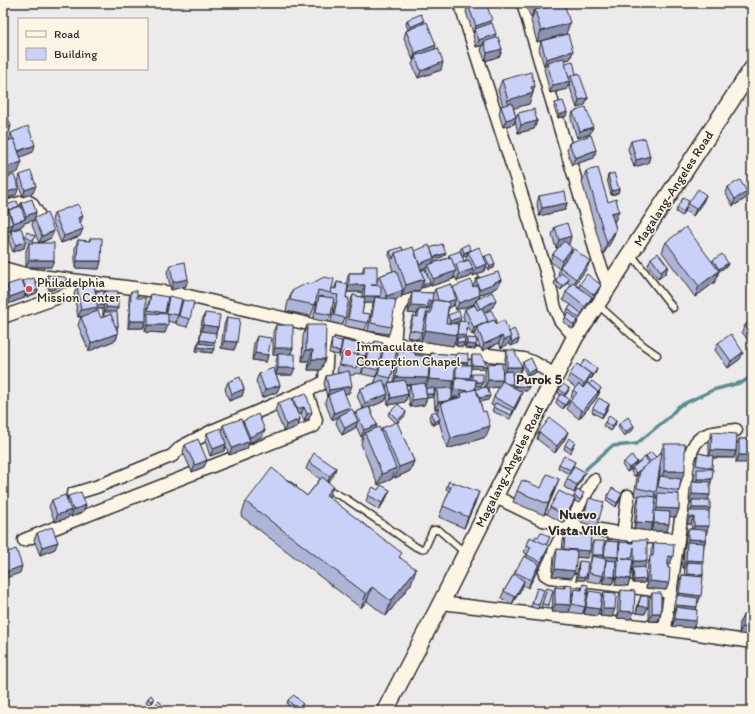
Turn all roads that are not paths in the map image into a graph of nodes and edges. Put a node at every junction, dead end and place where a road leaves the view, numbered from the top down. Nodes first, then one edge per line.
1 (460, 3) edge
2 (523, 3) edge
3 (752, 69) edge
4 (3, 208) edge
5 (41, 218) edge
6 (630, 253) junction
7 (3, 268) edge
8 (25, 274) junction
9 (473, 280) edge
10 (3, 282) edge
11 (97, 283) junction
12 (609, 285) junction
13 (596, 304) junction
14 (673, 308) dead end
15 (3, 317) edge
16 (328, 329) junction
17 (575, 337) junction
18 (394, 344) junction
19 (657, 355) dead end
20 (555, 375) junction
21 (306, 391) junction
22 (736, 430) dead end
23 (594, 480) dead end
24 (328, 490) edge
25 (73, 494) edge
26 (494, 496) junction
27 (628, 496) dead end
28 (567, 525) junction
29 (623, 534) junction
30 (24, 540) dead end
31 (678, 540) junction
32 (465, 553) junction
33 (671, 592) junction
34 (441, 603) junction
35 (665, 629) junction
36 (752, 642) edge
37 (385, 711) edge

1 - 17 street
2 - 12 street
3 - 6 main road, Magalang-Angeles Road
4 - 5 street
6 - 12 main road, Magalang-Angeles Road
6 - 14 lane
7 - 8 street
8 - 10 street
8 - 11 street
9 - 18 street
11 - 15 street
11 - 16 street
12 - 13 main road, Magalang-Angeles Road
13 - 17 main road, Magalang-Angeles Road
13 - 19 lane
16 - 18 street
16 - 21 street
17 - 20 main road, Magalang-Angeles Road
18 - 20 street
20 - 26 main road, Magalang-Angeles Road
21 - 25 street
21 - 30 street
22 - 31 street
23 - 28 street
24 - 32 lane
26 - 28 street
26 - 32 main road, Magalang-Angeles Road
27 - 29 street
28 - 29 street
28 - 33 street
29 - 31 street
31 - 33 street
32 - 34 main road, Magalang-Angeles Road
33 - 35 street
34 - 35 street
34 - 37 main road, Magalang-Angeles Road
35 - 36 street

